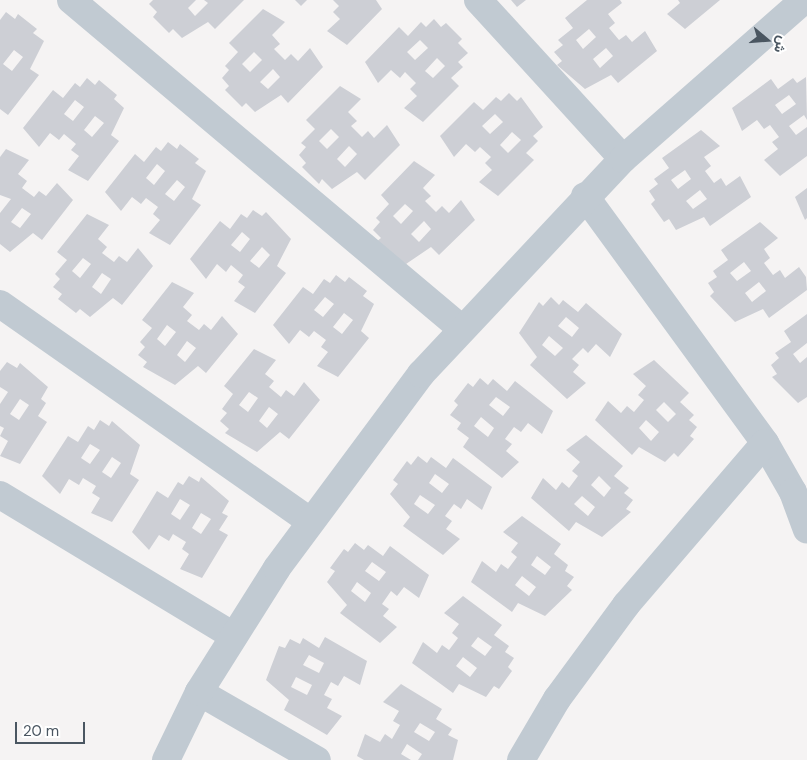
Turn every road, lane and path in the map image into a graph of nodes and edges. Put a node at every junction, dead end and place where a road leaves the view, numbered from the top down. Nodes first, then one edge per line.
1 (71, 0) edge
2 (478, 0) edge
3 (804, 0) edge
4 (623, 158) junction
5 (585, 196) junction
6 (0, 304) edge
7 (462, 329) junction
8 (766, 443) junction
9 (0, 496) edge
10 (308, 520) junction
11 (807, 530) edge
12 (234, 636) junction
13 (199, 692) junction
14 (166, 760) edge
15 (317, 760) edge
16 (521, 760) edge

1 - 7 street
2 - 4 street
3 - 4 street
4 - 5 street
5 - 7 street
5 - 8 street
6 - 10 street
7 - 10 street
8 - 11 street
8 - 16 street
9 - 12 street
10 - 12 street
12 - 13 street
13 - 14 street
13 - 15 street

